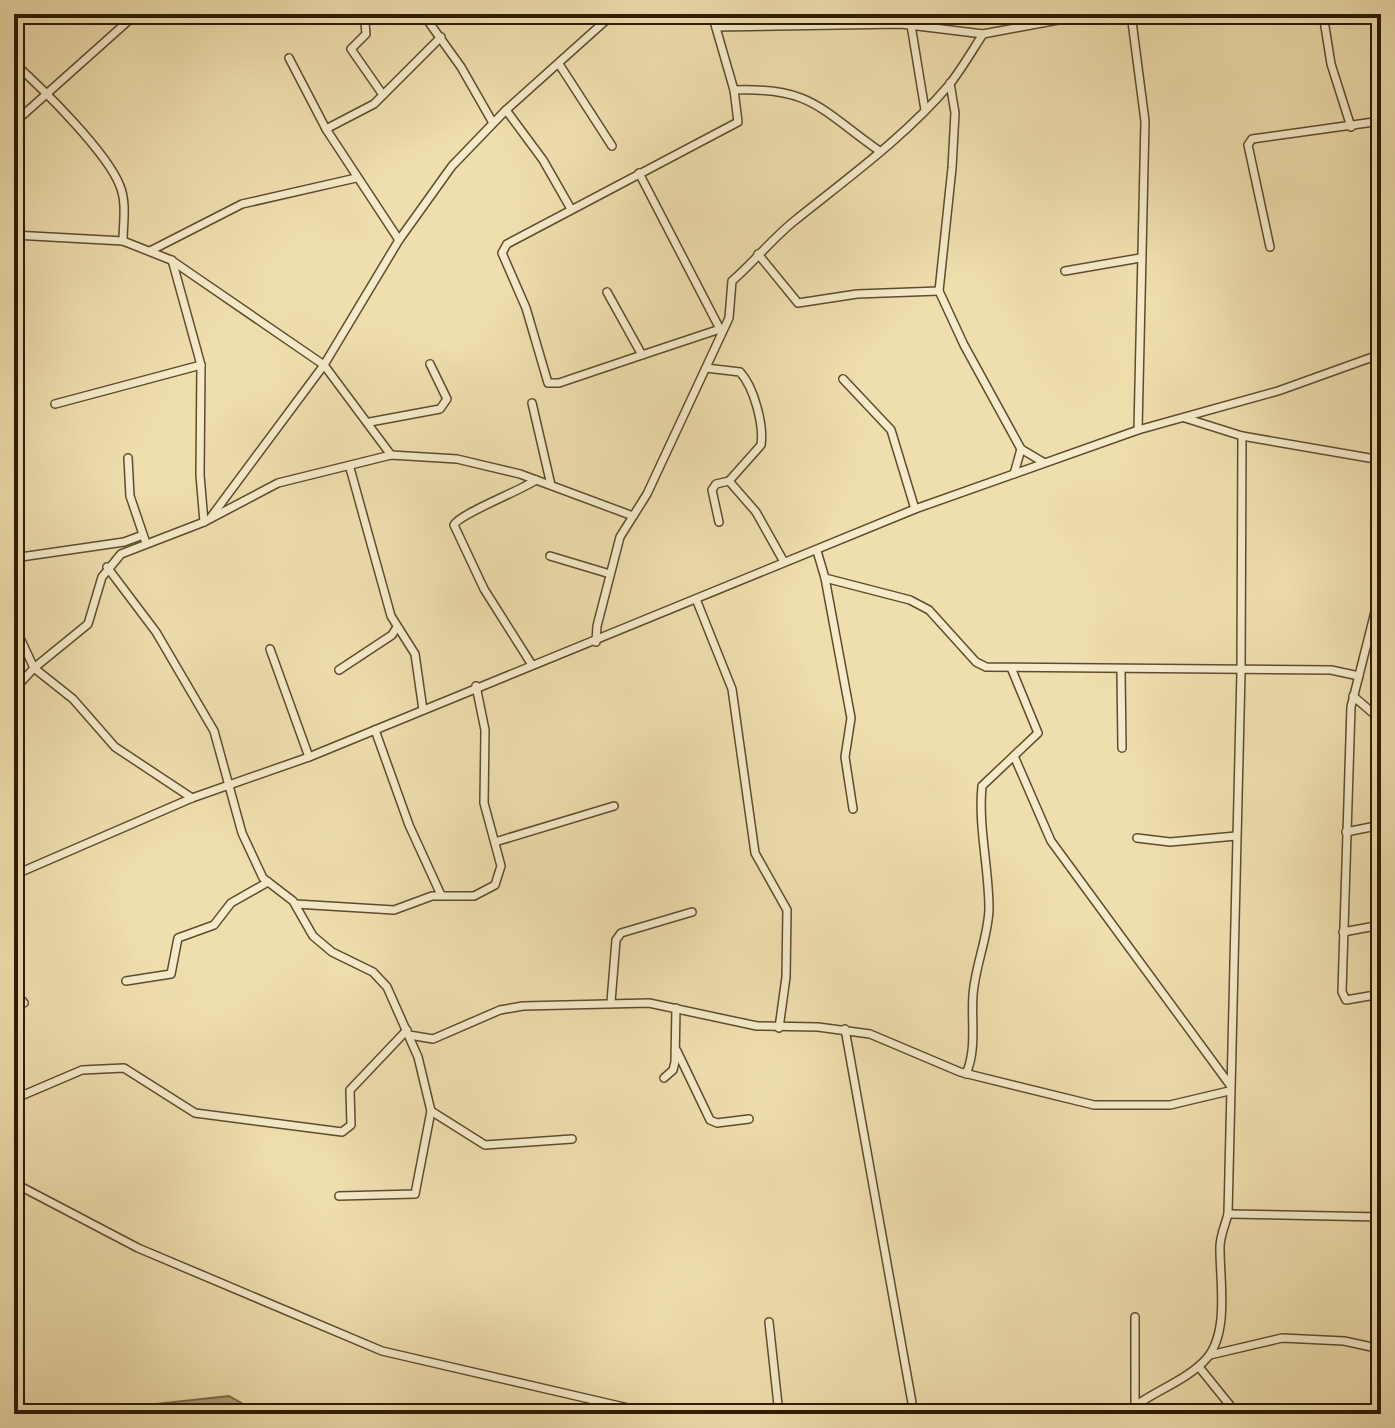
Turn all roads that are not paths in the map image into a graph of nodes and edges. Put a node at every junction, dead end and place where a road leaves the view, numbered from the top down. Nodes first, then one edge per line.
1 (136, 14) edge
2 (423, 14) edge
3 (613, 14) edge
4 (712, 14) edge
5 (896, 14) edge
6 (1090, 14) edge
7 (1131, 14) edge
8 (1323, 14) edge
9 (365, 23) dead end
10 (901, 24) junction
11 (911, 25) junction
12 (716, 27) junction
13 (983, 34) junction
14 (441, 37) junction
15 (289, 58) dead end
16 (14, 63) edge
17 (559, 64) junction
18 (950, 83) junction
19 (734, 90) junction
20 (48, 93) junction
21 (383, 95) junction
22 (506, 110) junction
23 (925, 110) junction
24 (1381, 121) edge
25 (14, 123) edge
26 (493, 123) junction
27 (1351, 127) junction
28 (326, 129) junction
29 (612, 146) dead end
30 (878, 150) junction
31 (639, 173) junction
32 (356, 178) junction
33 (571, 209) junction
34 (14, 235) edge
35 (399, 240) junction
36 (123, 241) junction
37 (1270, 247) dead end
38 (150, 251) junction
39 (758, 254) junction
40 (1140, 258) junction
41 (171, 260) junction
42 (1065, 271) dead end
43 (939, 291) junction
44 (607, 292) dead end
45 (720, 330) junction
46 (1381, 354) edge
47 (642, 355) junction
48 (430, 364) dead end
49 (201, 365) junction
50 (324, 365) junction
51 (706, 368) junction
52 (843, 379) dead end
53 (532, 403) dead end
54 (55, 404) dead end
55 (1183, 417) junction
56 (370, 422) junction
57 (1138, 430) junction
58 (1242, 436) junction
59 (1021, 449) junction
60 (391, 455) junction
61 (128, 458) dead end
62 (1381, 460) edge
63 (1043, 462) junction
64 (350, 468) junction
65 (1014, 474) junction
66 (536, 480) junction
67 (729, 481) junction
68 (551, 485) junction
69 (915, 509) junction
70 (633, 516) junction
71 (207, 520) junction
72 (719, 522) dead end
73 (144, 538) junction
74 (817, 551) junction
75 (550, 556) dead end
76 (14, 558) edge
77 (784, 562) junction
78 (107, 567) junction
79 (610, 574) junction
80 (825, 578) junction
81 (1381, 588) edge
82 (696, 599) junction
83 (14, 625) edge
84 (397, 627) junction
85 (596, 642) junction
86 (270, 649) dead end
87 (532, 665) junction
88 (34, 668) junction
89 (339, 670) dead end
90 (1012, 670) junction
91 (1121, 671) junction
92 (1241, 672) junction
93 (1359, 676) junction
94 (476, 686) junction
95 (14, 690) edge
96 (1353, 696) junction
97 (423, 710) junction
98 (1381, 720) edge
99 (375, 730) junction
100 (1122, 748) dead end
101 (1014, 756) junction
102 (309, 757) junction
103 (227, 785) junction
104 (192, 798) junction
105 (614, 806) dead end
106 (853, 809) dead end
107 (1381, 825) edge
108 (1346, 832) junction
109 (1236, 836) junction
110 (1137, 838) dead end
111 (495, 842) junction
112 (14, 875) edge
113 (268, 882) junction
114 (441, 895) junction
115 (296, 904) junction
116 (692, 912) dead end
117 (1381, 925) edge
118 (1343, 932) junction
119 (126, 981) dead end
120 (14, 991) edge
121 (1381, 994) edge
122 (611, 1002) junction
123 (24, 1003) dead end
124 (676, 1008) junction
125 (779, 1028) junction
126 (845, 1029) junction
127 (408, 1033) junction
128 (677, 1051) junction
129 (966, 1074) junction
130 (664, 1078) dead end
131 (1230, 1088) junction
132 (14, 1099) edge
133 (431, 1111) junction
134 (749, 1119) dead end
135 (572, 1139) dead end
136 (14, 1183) edge
137 (339, 1196) dead end
138 (1228, 1214) junction
139 (1381, 1217) edge
140 (1135, 1317) dead end
141 (769, 1322) dead end
142 (1377, 1349) edge
143 (1210, 1355) junction
144 (1381, 1359) edge
145 (1199, 1367) junction
146 (1134, 1410) edge
147 (654, 1414) edge
148 (779, 1414) edge
149 (914, 1414) edge
150 (1237, 1414) edge

1 - 20 street
2 - 14 street
3 - 17 street
4 - 12 street
5 - 10 street
6 - 13 street
7 - 40 street
8 - 27 street
9 - 21 street
10 - 11 street
10 - 12 street
11 - 13 street
11 - 23 street
12 - 19 street
13 - 18 street
14 - 21 street
14 - 26 street
15 - 28 street
16 - 20 street
17 - 22 street
17 - 29 street
18 - 23 street
18 - 43 street
19 - 30 street
19 - 31 street
20 - 25 street
20 - 36 street
21 - 28 street
22 - 26 street
22 - 33 street
23 - 30 street
24 - 27 street
26 - 35 street
27 - 37 street
28 - 32 street
30 - 39 street
31 - 33 street
31 - 45 street
32 - 35 street
32 - 38 street
33 - 47 street
34 - 36 street
35 - 50 street
36 - 38 street
38 - 41 street
39 - 43 street
39 - 45 street
40 - 42 street
40 - 57 street
41 - 49 street
41 - 50 street
43 - 59 street
44 - 47 street
45 - 47 street
45 - 51 street
46 - 55 street
48 - 56 street
49 - 54 street
49 - 71 street
50 - 56 street
50 - 71 street
51 - 67 street
51 - 70 street
52 - 69 street
53 - 68 street
55 - 57 street
55 - 58 street
56 - 60 street
57 - 63 street
58 - 62 street
58 - 92 street
59 - 63 street
59 - 65 street
60 - 64 street
60 - 66 street
61 - 73 street
63 - 65 street
64 - 71 street
64 - 84 street
65 - 69 street
66 - 68 street
66 - 87 street
67 - 72 street
67 - 77 street
68 - 70 street
69 - 74 street
70 - 79 street
71 - 73 street
73 - 76 street
73 - 78 street
74 - 77 street
74 - 80 street
75 - 79 street
77 - 82 street
78 - 88 street
78 - 103 street
79 - 85 street
80 - 90 street
80 - 106 street
81 - 93 street
82 - 85 street
82 - 125 street
83 - 88 street
84 - 89 street
84 - 97 street
85 - 87 street
86 - 102 street
87 - 94 street
88 - 95 street
88 - 104 street
90 - 91 street
90 - 101 street
91 - 92 street
91 - 100 street
92 - 93 street
92 - 109 street
93 - 96 street
94 - 97 street
94 - 111 street
96 - 98 street
96 - 108 street
97 - 99 street
99 - 102 street
99 - 114 street
101 - 129 street
101 - 131 street
102 - 103 street
103 - 104 street
103 - 113 street
104 - 112 street
105 - 111 street
107 - 108 street
108 - 118 street
109 - 110 street
109 - 131 street
111 - 114 street
113 - 115 street
113 - 119 street
114 - 115 street
115 - 127 street
116 - 122 street
117 - 118 street
118 - 121 street
120 - 123 street
122 - 124 street
122 - 127 street
124 - 125 street
124 - 128 street
125 - 126 street
126 - 129 street
126 - 149 street
127 - 132 street
127 - 133 street
128 - 130 street
128 - 134 street
129 - 131 street
131 - 138 street
133 - 135 street
133 - 137 street
136 - 147 street
138 - 139 street
138 - 143 street
140 - 146 street
141 - 148 street
142 - 143 street
142 - 144 street
143 - 145 street
145 - 146 street
145 - 150 street

